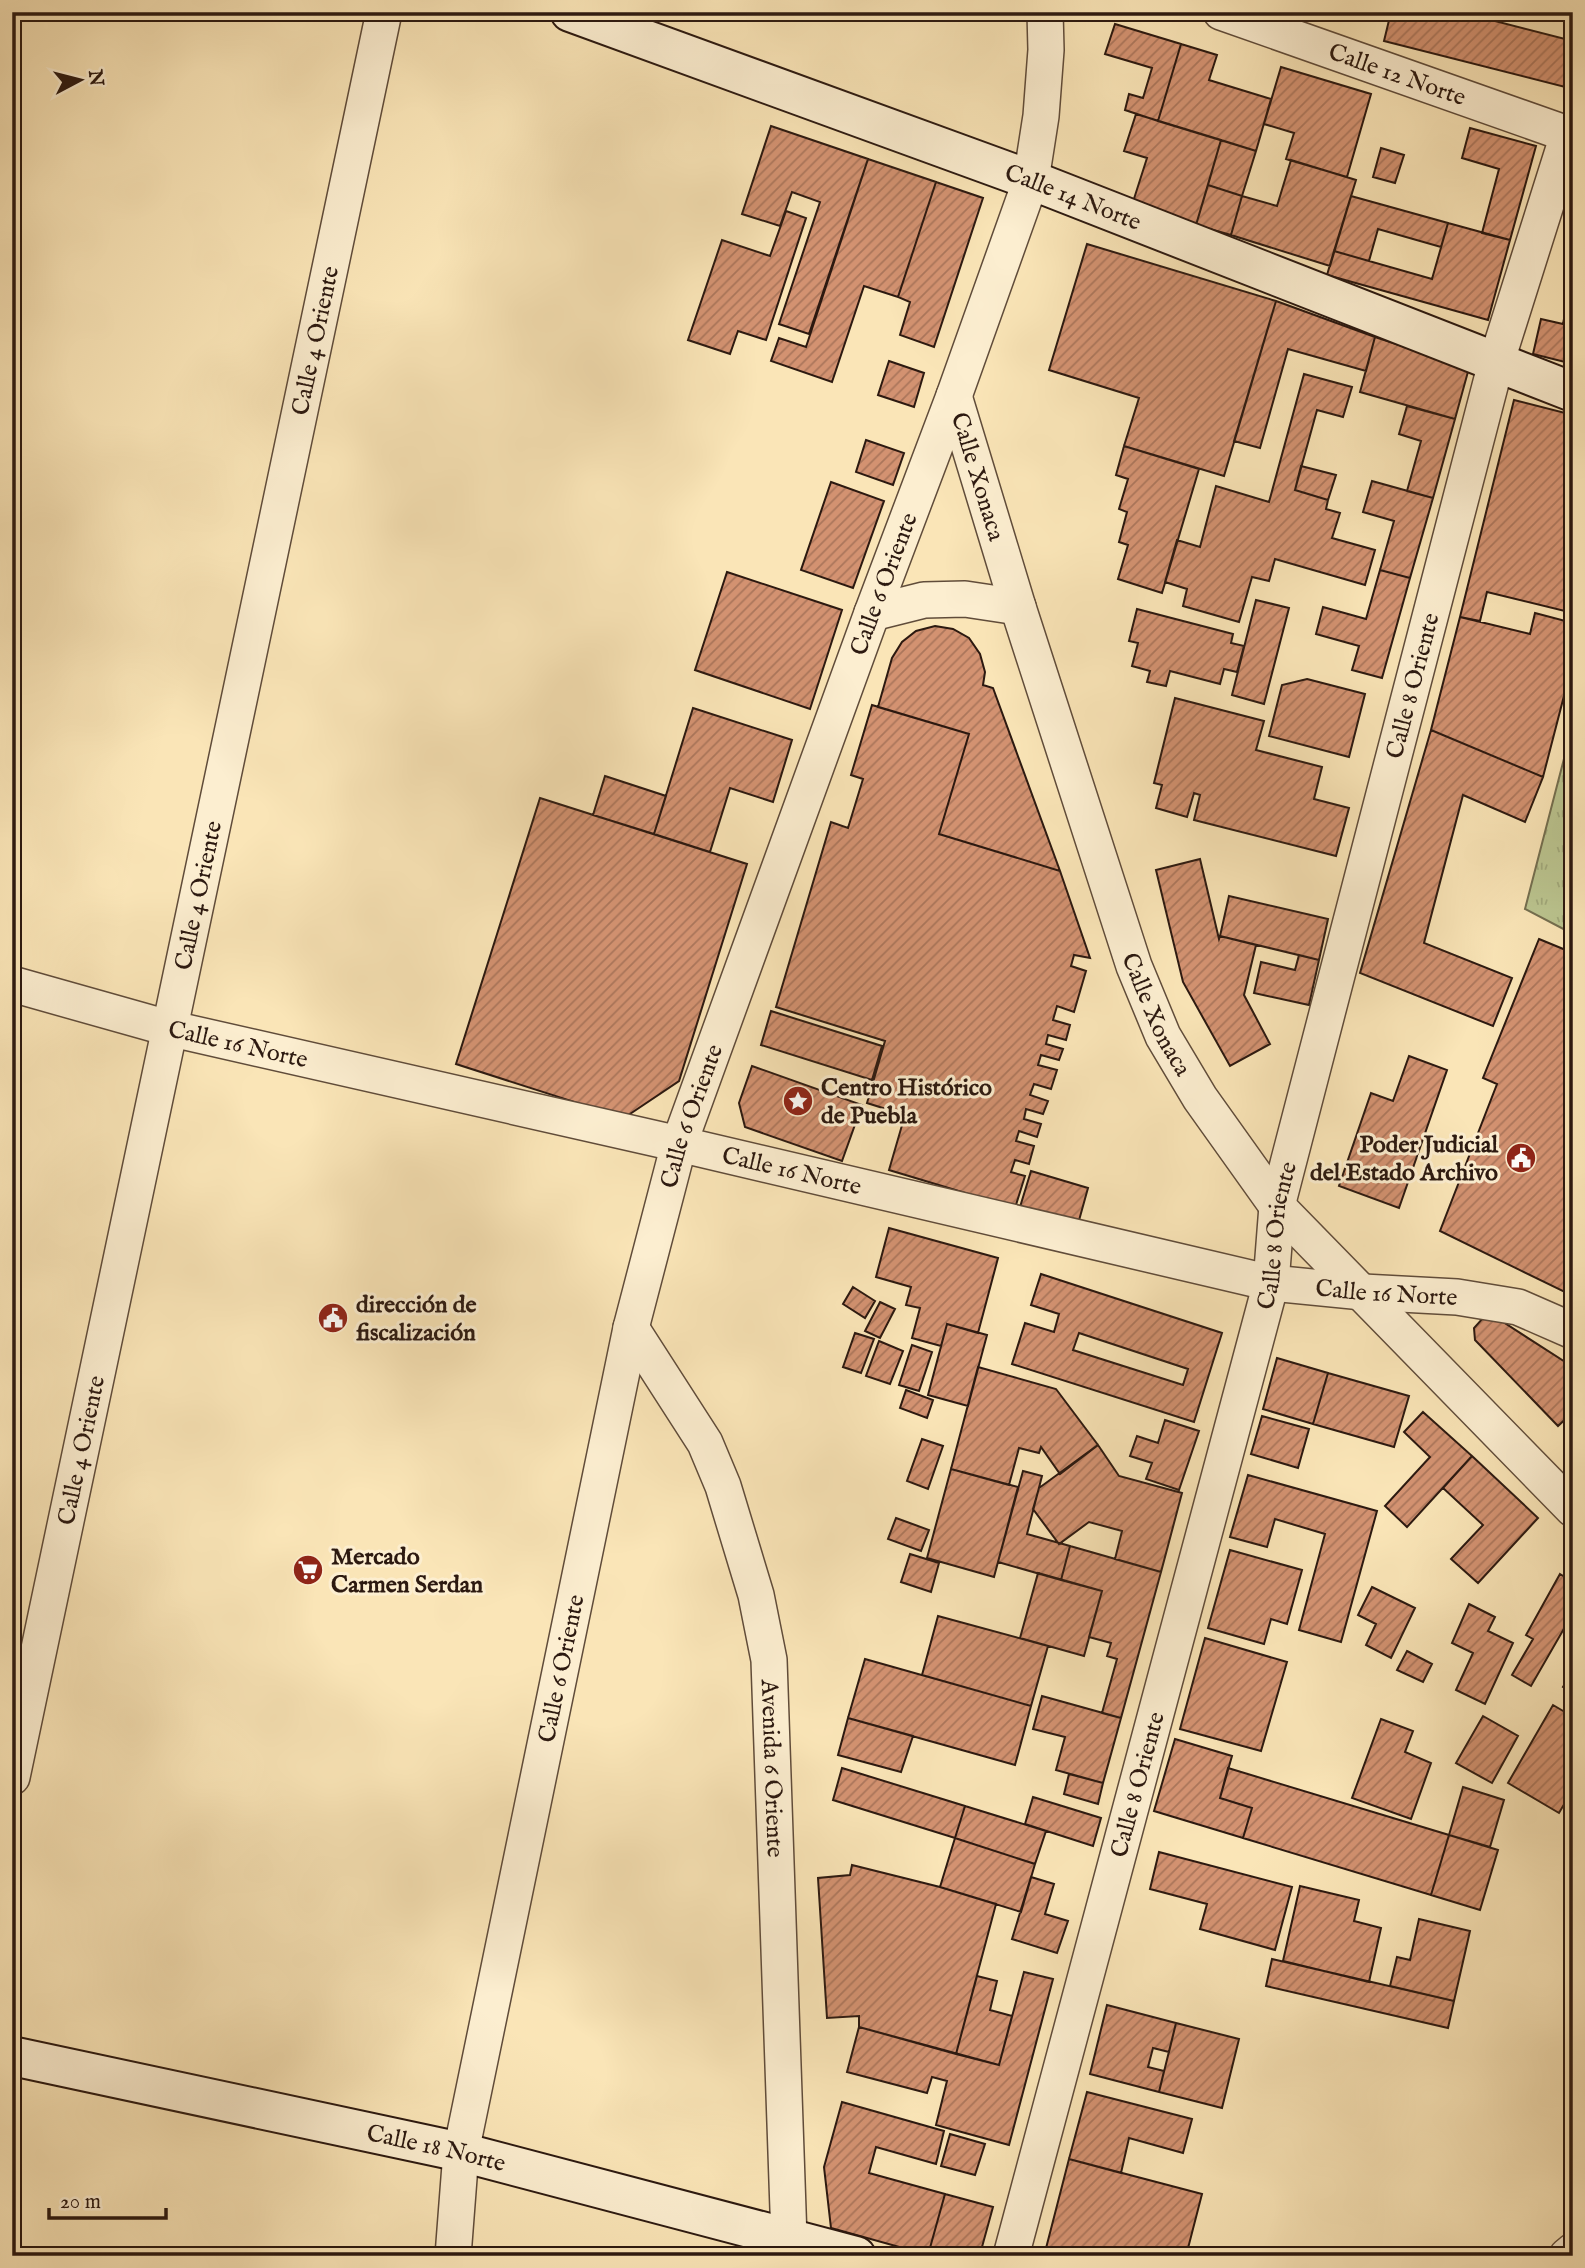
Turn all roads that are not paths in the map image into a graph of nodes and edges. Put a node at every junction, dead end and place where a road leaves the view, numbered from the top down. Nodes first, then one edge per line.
1 (384, 12) edge
2 (570, 12) edge
3 (1045, 12) edge
4 (1221, 12) edge
5 (1570, 136) edge
6 (1031, 180) junction
7 (1496, 363) junction
8 (1573, 391) edge
9 (954, 396) junction
10 (1018, 607) junction
11 (872, 613) junction
12 (12, 984) edge
13 (168, 1028) junction
14 (679, 1143) junction
15 (1277, 1206) junction
16 (1271, 1283) junction
17 (1363, 1292) junction
18 (631, 1328) junction
19 (1573, 1331) edge
20 (1573, 1510) edge
21 (12, 1777) edge
22 (12, 2056) edge
23 (461, 2152) junction
24 (789, 2239) junction
25 (1573, 2251) edge
26 (453, 2256) edge
27 (856, 2256) edge
28 (1011, 2256) edge
29 (1567, 2256) edge

1 - 13 street, Calle 4 Oriente
2 - 6 main road, Calle 14 Norte
3 - 6 street, Calle 6 Oriente
4 - 5 street, Calle 12 Norte
5 - 7 street, Calle 8 Oriente
6 - 7 main road, Calle 14 Norte
6 - 9 street, Calle 6 Oriente
7 - 8 main road, Calle 14 Norte
7 - 15 street, Calle 8 Oriente
9 - 10 street, Calle Xonaca
9 - 11 street, Calle 6 Oriente
10 - 11 street
10 - 15 street, Calle Xonaca
11 - 14 street, Calle 6 Oriente
12 - 13 street, Calle 16 Norte
13 - 14 street, Calle 16 Norte
13 - 21 street, Calle 4 Oriente
14 - 16 street, Calle 16 Norte
14 - 18 street, Calle 6 Oriente
15 - 16 street, Calle 8 Oriente
15 - 17 street, Calle Xonaca
16 - 17 street, Calle 16 Norte
16 - 28 street, Calle 8 Oriente
17 - 19 street, Calle 16 Norte
17 - 20 street, Calle Xonaca
18 - 23 street, Calle 6 Oriente
18 - 24 street, Avenida 6 Oriente
22 - 23 main road, Calle 18 Norte
23 - 24 main road, Calle 18 Norte
23 - 26 street, Calle 6 Oriente
24 - 27 main road, Calle 18 Norte
25 - 29 street

